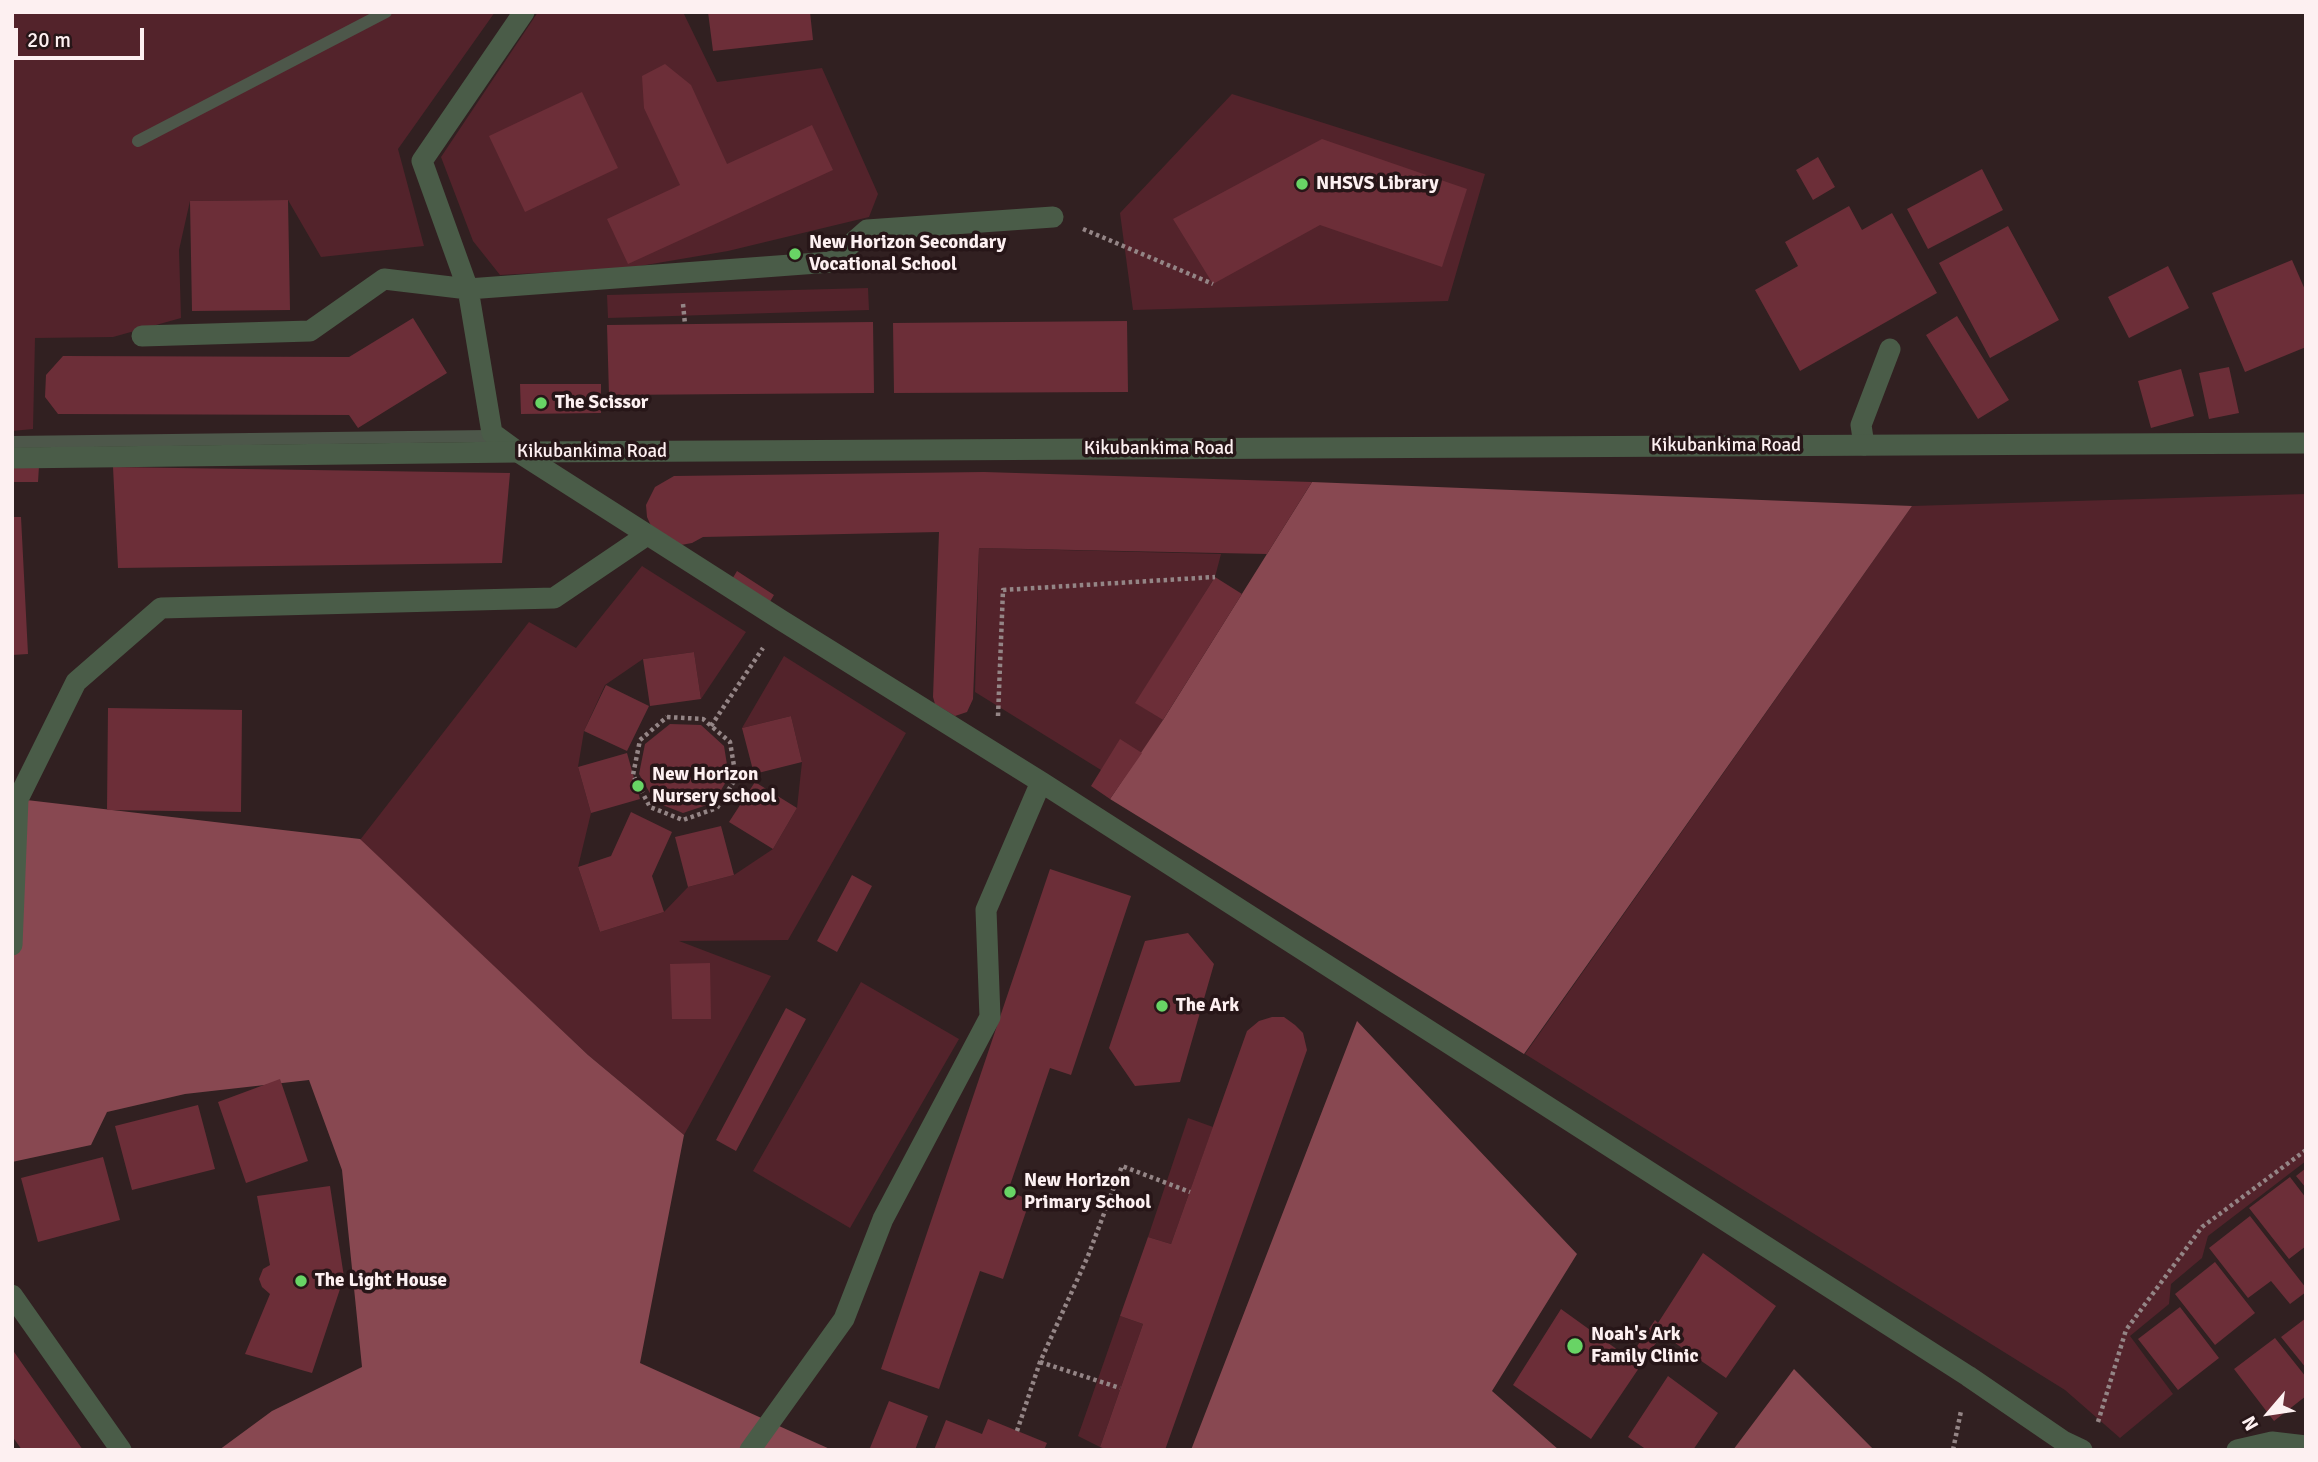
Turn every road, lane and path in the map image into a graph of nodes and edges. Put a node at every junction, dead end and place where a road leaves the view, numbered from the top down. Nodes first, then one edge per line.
1 (524, 12) edge
2 (1053, 217) joint
3 (1213, 284) dead end
4 (468, 289) junction
5 (142, 336) dead end
6 (1890, 349) dead end
7 (2306, 443) edge
8 (1864, 445) junction
9 (518, 452) junction
10 (12, 458) edge
11 (647, 535) junction
12 (1215, 577) dead end
13 (766, 644) dead end
14 (711, 726) junction
15 (996, 754) junction
16 (1041, 782) junction
17 (12, 945) edge
18 (2306, 1150) edge
19 (1189, 1192) dead end
20 (12, 1295) edge
21 (1040, 1362) junction
22 (1120, 1388) dead end
23 (2098, 1423) dead end
24 (1017, 1431) dead end
25 (2063, 1445) edge
26 (2306, 1446) edge
27 (121, 1450) edge
28 (750, 1450) edge
29 (2082, 1450) edge
30 (2237, 1450) edge

1 - 4 street
2 - 3 path
2 - 4 street
4 - 5 street
4 - 9 street
6 - 8 street
7 - 8 street, Kikubankima Road
8 - 9 street, Kikubankima Road
9 - 10 street, Kikubankima Road
9 - 11 street
11 - 15 street
11 - 17 street
12 - 15 path
13 - 14 path
14 - 14 path
15 - 16 street
16 - 25 street
16 - 28 street
18 - 23 path
19 - 21 path
20 - 27 street
21 - 22 path
21 - 24 path
25 - 29 street
26 - 30 street

